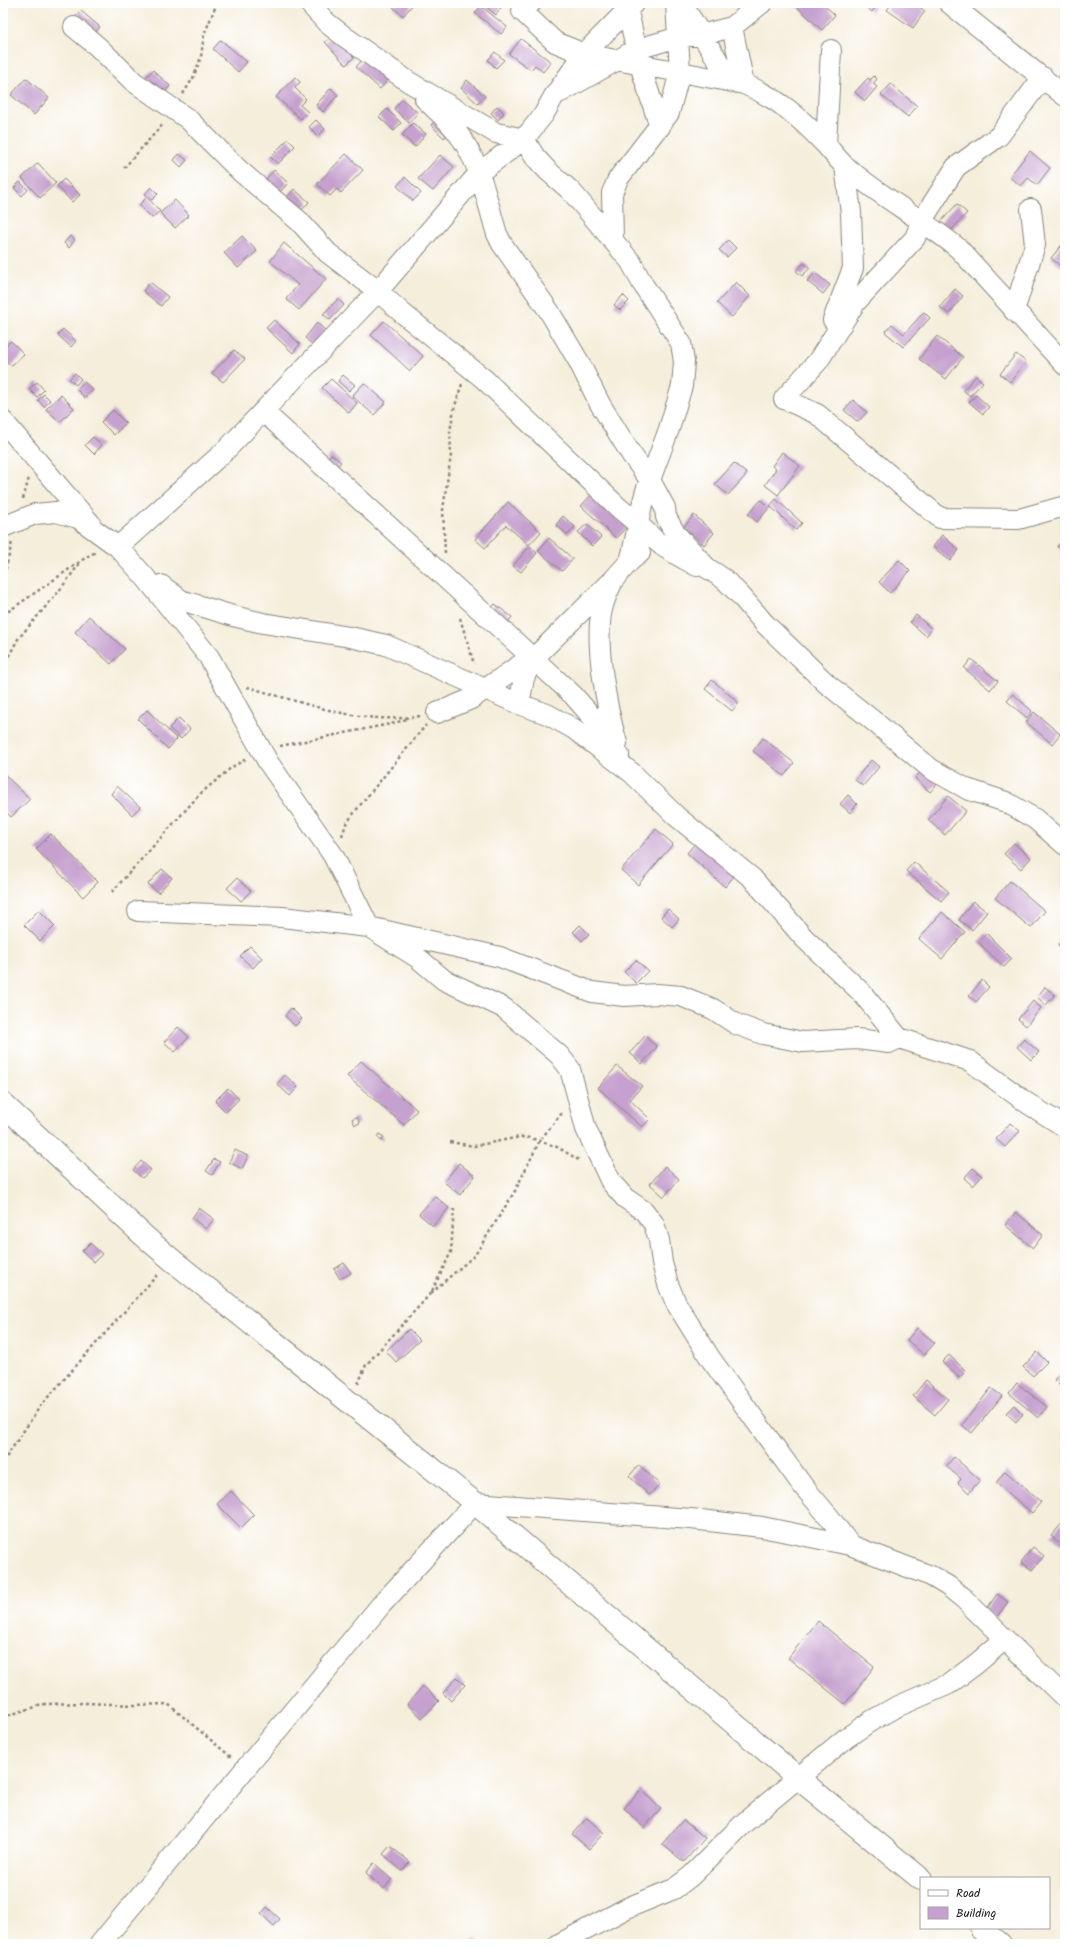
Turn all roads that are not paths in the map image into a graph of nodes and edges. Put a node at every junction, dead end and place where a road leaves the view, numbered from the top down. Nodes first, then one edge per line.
1 (309, 3) edge
2 (530, 3) edge
3 (676, 3) edge
4 (681, 3) edge
5 (762, 3) edge
6 (949, 3) edge
7 (629, 5) edge
8 (74, 27) dead end
9 (732, 28) junction
10 (701, 35) junction
11 (679, 37) junction
12 (832, 50) dead end
13 (584, 54) junction
14 (639, 57) junction
15 (615, 60) junction
16 (680, 72) junction
17 (1043, 77) junction
18 (409, 82) junction
19 (736, 83) junction
20 (554, 96) junction
21 (1065, 96) edge
22 (660, 127) junction
23 (524, 138) junction
24 (826, 145) junction
25 (845, 166) junction
26 (480, 172) junction
27 (1030, 209) dead end
28 (921, 222) junction
29 (613, 239) junction
30 (378, 291) junction
31 (1014, 311) junction
32 (818, 361) junction
33 (1065, 365) edge
34 (263, 410) junction
35 (3, 421) edge
36 (650, 480) junction
37 (1065, 506) edge
38 (1065, 516) edge
39 (666, 517) junction
40 (1019, 519) junction
41 (639, 523) junction
42 (3, 527) edge
43 (97, 530) junction
44 (656, 540) junction
45 (118, 547) junction
46 (630, 561) junction
47 (707, 568) junction
48 (145, 577) junction
49 (614, 579) junction
50 (532, 658) junction
51 (485, 689) junction
52 (519, 704) junction
53 (437, 713) road end
54 (632, 773) junction
55 (1065, 846) edge
56 (138, 911) dead end
57 (369, 927) junction
58 (899, 1038) junction
59 (3, 1104) edge
60 (1065, 1127) edge
61 (475, 1503) junction
62 (850, 1545) junction
63 (1005, 1639) junction
64 (1065, 1698) edge
65 (798, 1778) junction
66 (920, 1878) edge
67 (982, 1929) edge
68 (100, 1944) edge
69 (559, 1944) edge
70 (1000, 1944) edge

1 - 18 street
2 - 13 street
3 - 11 street
4 - 10 street
5 - 9 street
6 - 17 street
7 - 13 street
7 - 14 street
8 - 30 street
9 - 10 street
9 - 19 street
10 - 11 street
10 - 19 street
11 - 14 street
11 - 16 street
12 - 24 street
13 - 15 street
13 - 20 street
14 - 15 street
14 - 16 street
14 - 22 street
15 - 20 street
16 - 19 street
16 - 22 street
17 - 21 street
17 - 28 street
18 - 23 street
18 - 26 street
19 - 24 street
20 - 23 street
22 - 29 street
23 - 26 street
23 - 29 street
24 - 25 street
25 - 28 street
25 - 32 street
26 - 30 street
26 - 36 street
27 - 31 street
28 - 31 street
28 - 32 street
29 - 36 street
30 - 34 street
30 - 41 street
31 - 33 street
32 - 40 street
34 - 45 street
34 - 50 street
35 - 43 street
36 - 39 street
36 - 41 street
37 - 40 street
38 - 40 street
39 - 44 street
39 - 47 street
41 - 44 street
41 - 46 street
42 - 43 street
43 - 45 street
44 - 46 street
44 - 47 street
45 - 48 street
46 - 49 street
47 - 55 street
48 - 51 street
48 - 57 street
49 - 50 street
49 - 54 street
50 - 51 street
50 - 52 street
50 - 54 street
51 - 52 street
51 - 53 street
52 - 54 street
54 - 58 street
56 - 57 street
57 - 58 street
57 - 62 street
58 - 60 street
59 - 61 main road
61 - 62 street
61 - 65 main road
61 - 68 street
62 - 63 street
63 - 64 street
63 - 65 street
65 - 66 main road
65 - 69 street
67 - 70 main road

